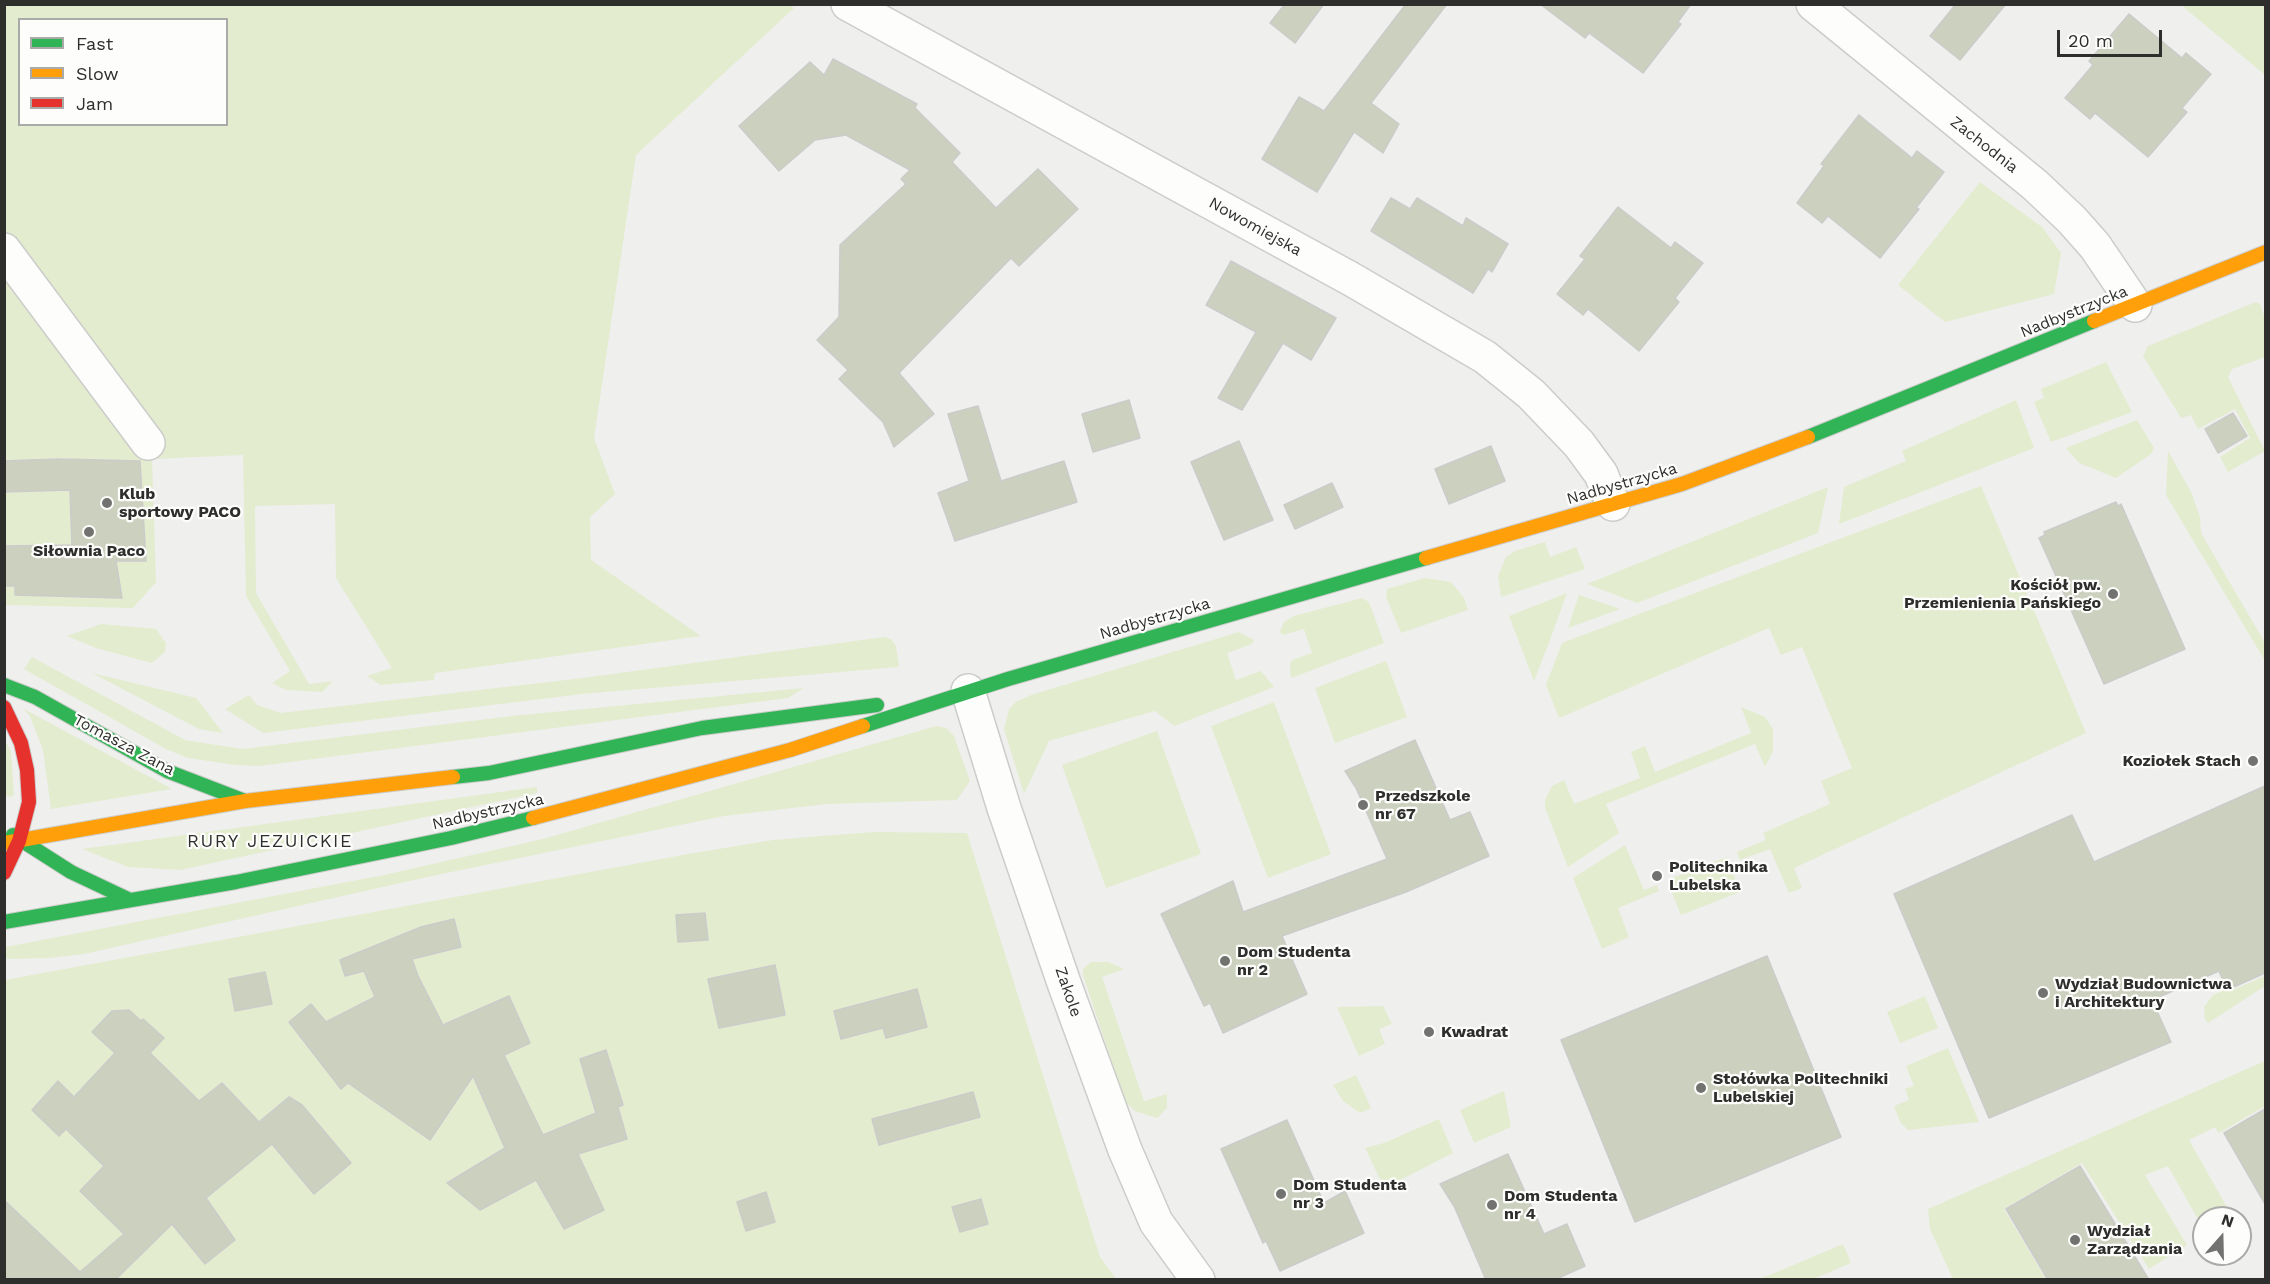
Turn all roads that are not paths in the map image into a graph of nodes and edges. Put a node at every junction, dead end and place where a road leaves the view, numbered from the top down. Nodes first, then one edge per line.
1 (848, 4) edge
2 (1813, 4) edge
3 (1847, 15) edge
4 (4, 250) edge
5 (2265, 252) edge
6 (2134, 305) junction
7 (148, 443) dead end
8 (1613, 504) junction
9 (4, 685) edge
10 (968, 691) junction
11 (4, 707) edge
12 (245, 801) junction
13 (4, 828) edge
14 (19, 841) junction
15 (4, 843) edge
16 (4, 873) edge
17 (129, 899) junction
18 (4, 922) edge
19 (1198, 1280) edge

1 - 8 street, Nowomiejska
2 - 3 street, Zachodnia
3 - 6 street, Zachodnia
4 - 7 street
5 - 6 street, Nadbystrzycka
6 - 8 street, Nadbystrzycka
8 - 10 street, Nadbystrzycka
9 - 12 street, Tomasza Zana
10 - 12 street, Nadbystrzycka
10 - 17 street, Nadbystrzycka
10 - 19 street, Zakole
11 - 14 street
12 - 14 street, Nadbystrzycka
13 - 14 street
14 - 15 street, Nadbystrzycka
14 - 16 street
14 - 17 street
17 - 18 street, Nadbystrzycka

